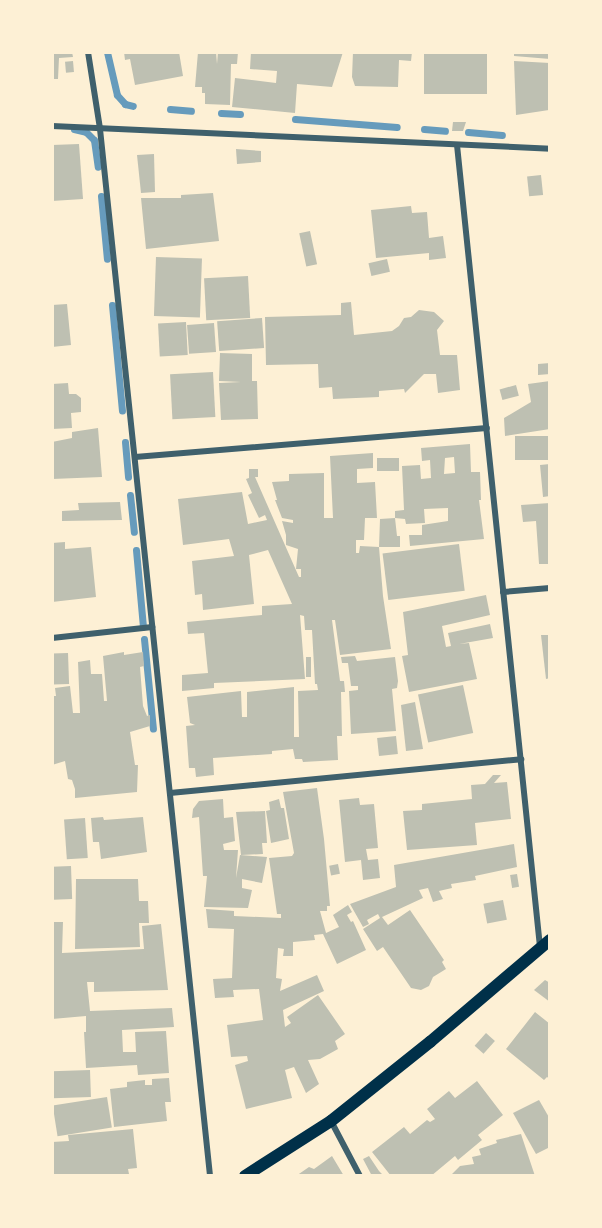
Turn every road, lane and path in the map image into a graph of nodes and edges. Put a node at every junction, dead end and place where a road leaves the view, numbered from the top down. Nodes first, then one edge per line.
1 (88, 52) edge
2 (52, 126) edge
3 (100, 129) junction
4 (457, 145) junction
5 (549, 149) edge
6 (487, 429) junction
7 (135, 457) junction
8 (549, 588) edge
9 (503, 592) junction
10 (152, 627) junction
11 (52, 638) edge
12 (521, 759) junction
13 (170, 793) junction
14 (545, 944) edge
15 (331, 1121) junction
16 (210, 1176) edge
17 (245, 1176) edge
18 (360, 1176) edge

1 - 3 street
2 - 3 street
3 - 4 street
3 - 7 street
4 - 5 street
4 - 6 street
6 - 7 street
6 - 9 street
7 - 10 street
8 - 9 street
9 - 12 street
10 - 11 street
10 - 13 street
12 - 13 street
12 - 14 street
13 - 16 street
14 - 15 main road
15 - 17 main road
15 - 18 street

